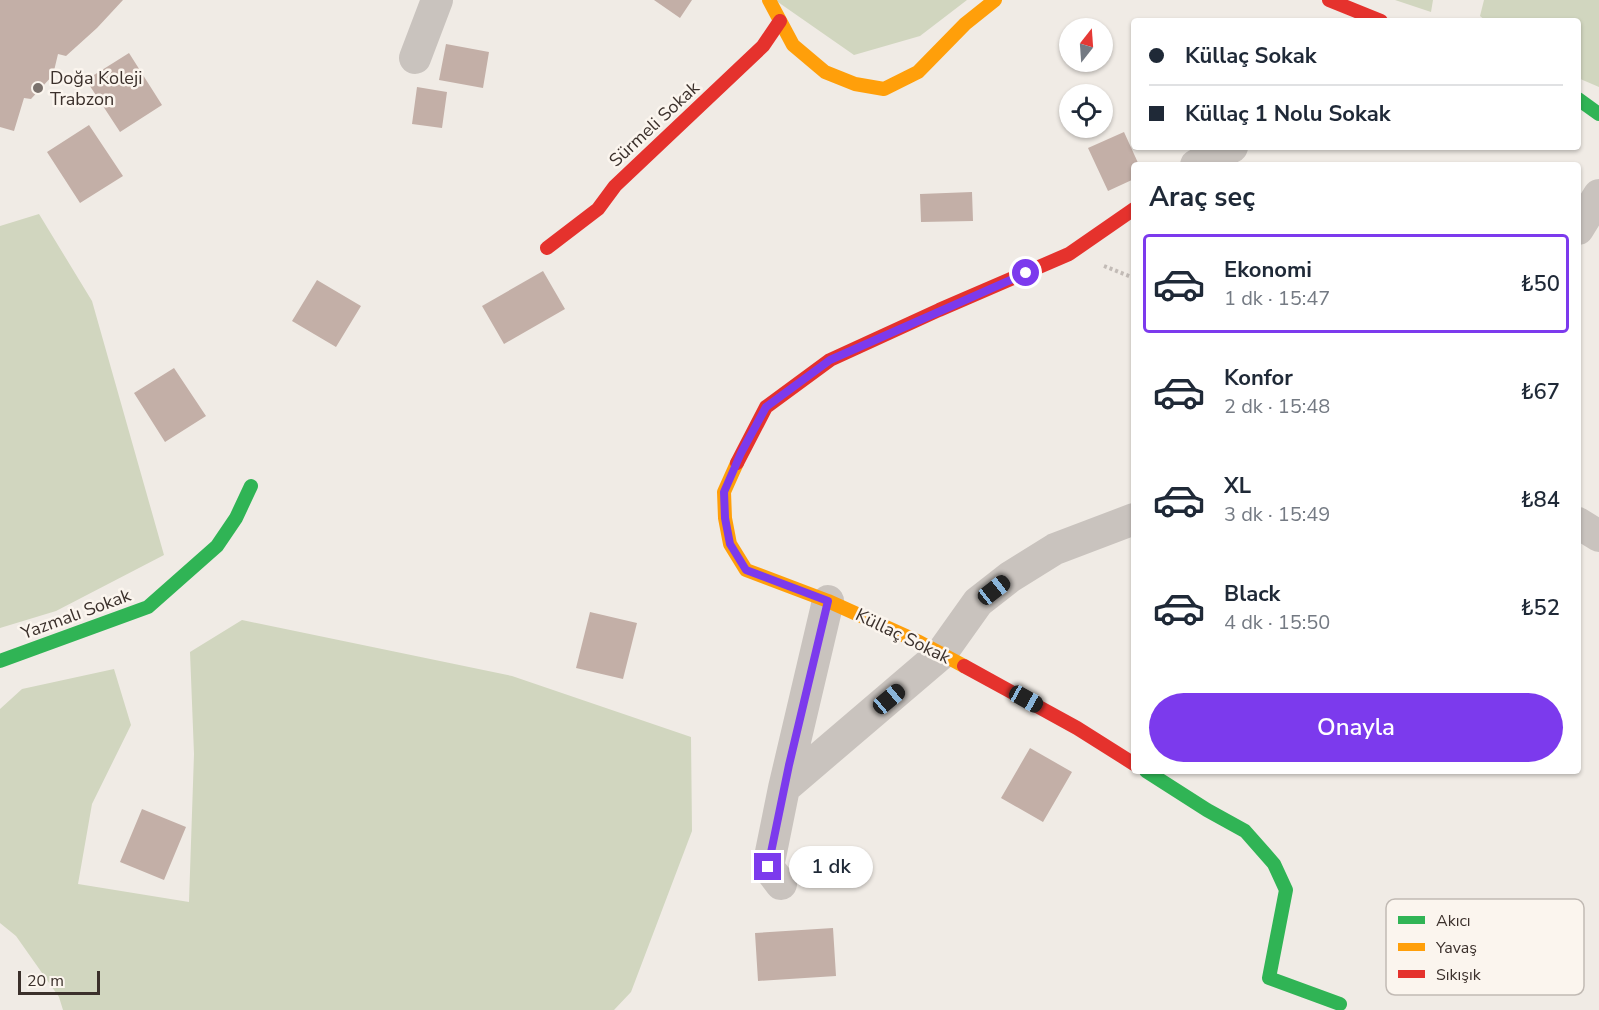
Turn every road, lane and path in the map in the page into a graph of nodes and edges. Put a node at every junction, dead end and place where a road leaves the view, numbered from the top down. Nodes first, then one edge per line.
1 (437, 0) edge
2 (769, 0) edge
3 (994, 0) edge
4 (1329, 0) edge
5 (1374, 18) edge
6 (780, 21) junction
7 (415, 57) dead end
8 (1581, 101) edge
9 (1599, 114) edge
10 (1226, 150) edge
11 (1202, 162) edge
12 (1599, 195) edge
13 (1131, 210) edge
14 (1581, 224) edge
15 (547, 248) dead end
16 (250, 486) dead end
17 (1131, 520) edge
18 (1581, 525) edge
19 (1599, 536) edge
20 (828, 601) junction
21 (941, 654) junction
22 (0, 661) edge
23 (1131, 762) edge
24 (1151, 774) edge
25 (784, 788) junction
26 (781, 884) dead end
27 (1340, 1004) dead end

1 - 7 street
2 - 6 street
3 - 6 street
4 - 5 street
6 - 15 street, Sürmeli Sokak
8 - 9 street
10 - 11 street
12 - 14 street
13 - 20 street, Küllaç Sokak
16 - 22 street, Yazmalı Sokak
17 - 21 street
18 - 19 street
20 - 21 street, Küllaç Sokak
20 - 25 street
21 - 23 street, Küllaç Sokak
21 - 25 street
24 - 27 street
25 - 26 street

